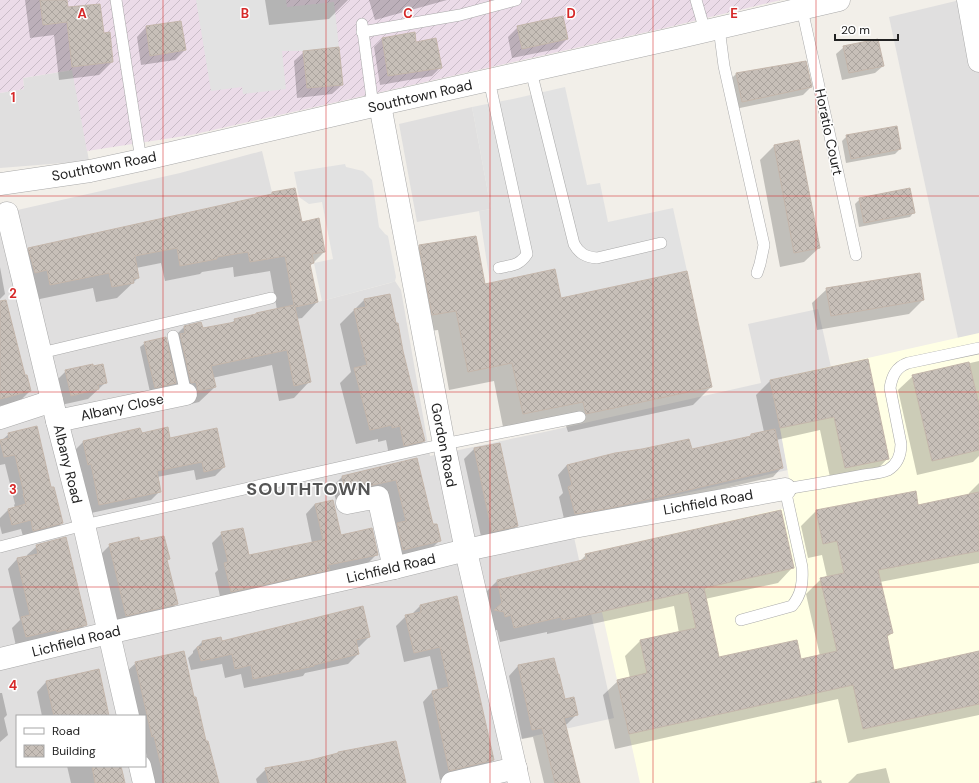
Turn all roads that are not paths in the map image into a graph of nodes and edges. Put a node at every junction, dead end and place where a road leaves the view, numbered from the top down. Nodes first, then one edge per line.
1 (116, 0) edge
2 (516, 0) edge
3 (696, 0) edge
4 (839, 0) edge
5 (968, 0) edge
6 (802, 9) junction
7 (712, 30) junction
8 (979, 61) edge
9 (531, 71) junction
10 (489, 80) junction
11 (377, 105) junction
12 (140, 160) junction
13 (0, 184) edge
14 (7, 213) dead end
15 (661, 243) dead end
16 (856, 255) dead end
17 (499, 268) dead end
18 (757, 273) dead end
19 (271, 298) dead end
20 (173, 336) dead end
21 (979, 348) edge
22 (41, 353) junction
23 (186, 394) joint
24 (55, 411) junction
25 (580, 417) dead end
26 (0, 418) edge
27 (444, 444) junction
28 (785, 489) junction
29 (347, 503) dead end
30 (84, 526) junction
31 (0, 547) edge
32 (466, 550) junction
33 (394, 568) junction
34 (741, 620) dead end
35 (108, 633) junction
36 (0, 659) edge
37 (128, 715) edge
38 (140, 767) edge
39 (517, 775) edge
40 (144, 783) edge
41 (452, 783) edge

1 - 12 lane
2 - 11 lane
3 - 7 lane
4 - 6 street, Southtown Road
5 - 8 street
6 - 7 street, Southtown Road
6 - 16 lane, Horatio Court
7 - 9 street, Southtown Road
7 - 18 lane
9 - 10 street, Southtown Road
9 - 15 lane
10 - 11 street, Southtown Road
10 - 17 lane
11 - 12 street, Southtown Road
11 - 27 street, Gordon Road
12 - 13 street, Southtown Road
14 - 22 street, Albany Road
19 - 22 lane
20 - 23 lane
21 - 28 lane
22 - 24 street, Albany Road
23 - 24 street, Albany Close
24 - 26 street, Albany Close
24 - 30 street, Albany Road
25 - 27 lane
27 - 30 lane
27 - 32 street, Gordon Road
28 - 32 street, Lichfield Road
28 - 34 lane
29 - 33 street
30 - 31 lane
30 - 35 street, Albany Road
32 - 33 street, Lichfield Road
32 - 39 street, Gordon Road
33 - 35 street, Lichfield Road
35 - 36 street, Lichfield Road
35 - 37 street, Albany Road
38 - 40 street
39 - 41 street

